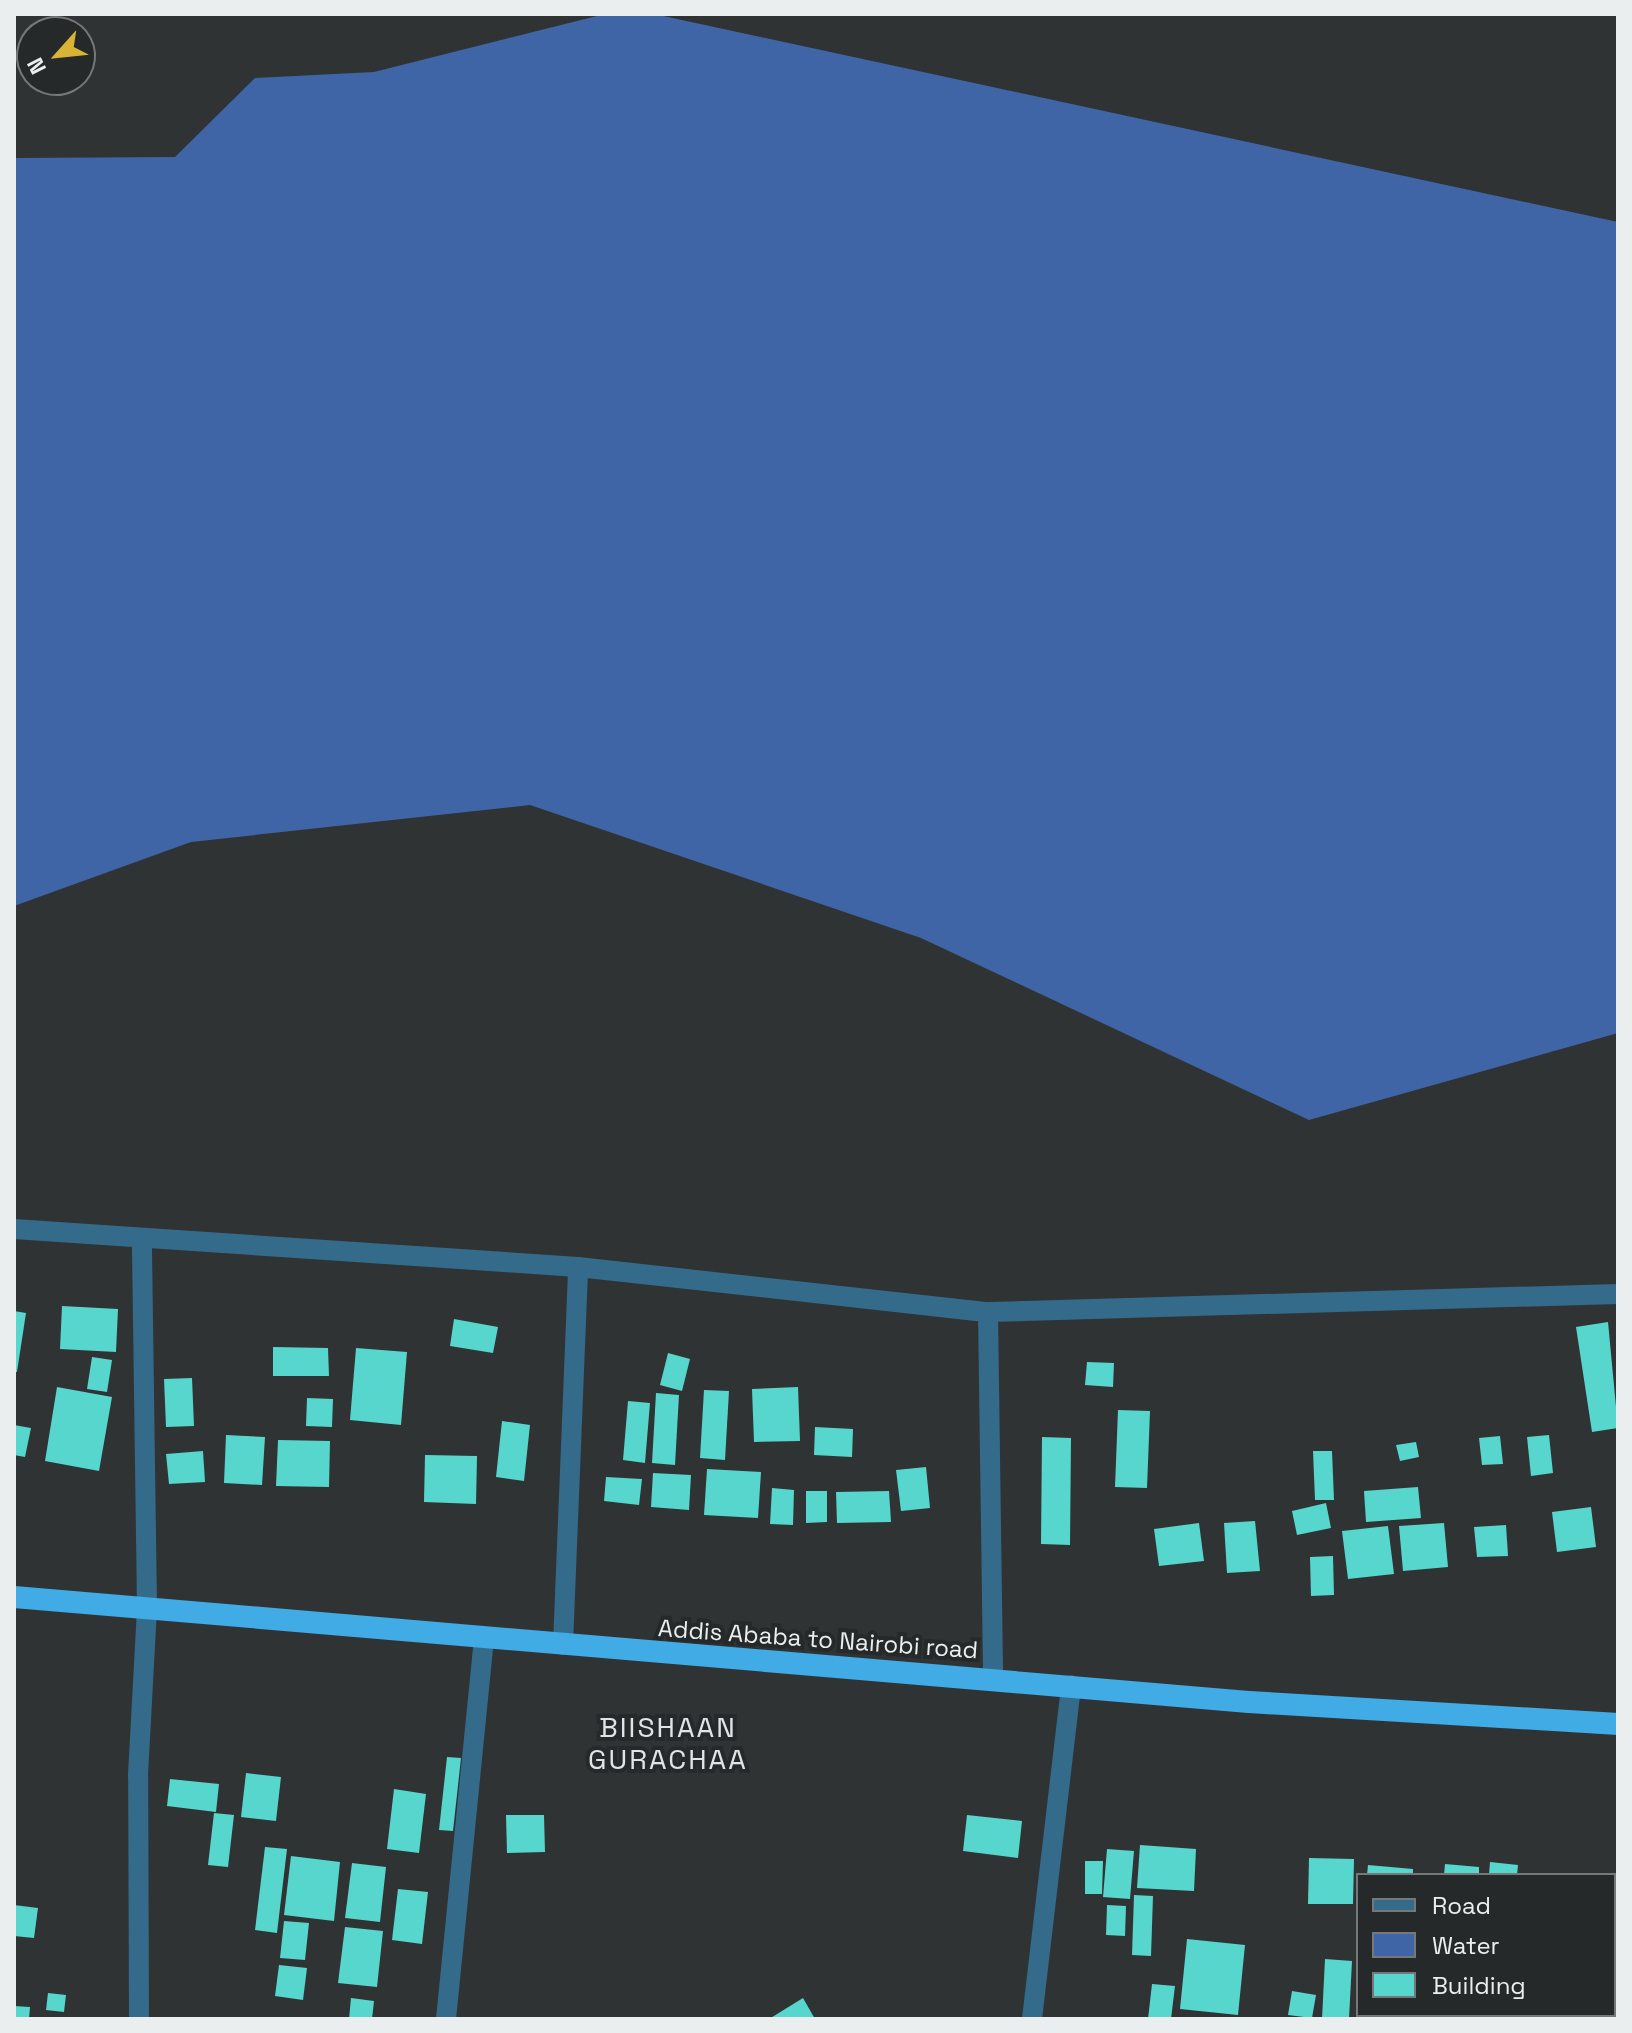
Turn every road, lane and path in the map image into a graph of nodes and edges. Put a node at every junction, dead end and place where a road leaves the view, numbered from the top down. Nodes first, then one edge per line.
1 (14, 1229) edge
2 (142, 1240) junction
3 (578, 1267) junction
4 (1618, 1294) edge
5 (988, 1312) junction
6 (14, 1597) edge
7 (147, 1607) junction
8 (484, 1637) junction
9 (563, 1645) junction
10 (993, 1679) junction
11 (1071, 1685) junction
12 (1618, 1724) edge
13 (139, 2019) edge
14 (446, 2019) edge
15 (1032, 2019) edge

1 - 2 street
2 - 3 street
2 - 7 street
3 - 5 street
3 - 9 street
4 - 5 street
5 - 10 street
6 - 7 highway, Addis Ababa to Nairobi road
7 - 8 highway, Addis Ababa to Nairobi road
7 - 13 street
8 - 9 highway, Addis Ababa to Nairobi road
8 - 14 street
9 - 10 highway, Addis Ababa to Nairobi road
10 - 11 highway, Addis Ababa to Nairobi road
11 - 12 highway, Addis Ababa to Nairobi road
11 - 15 street

